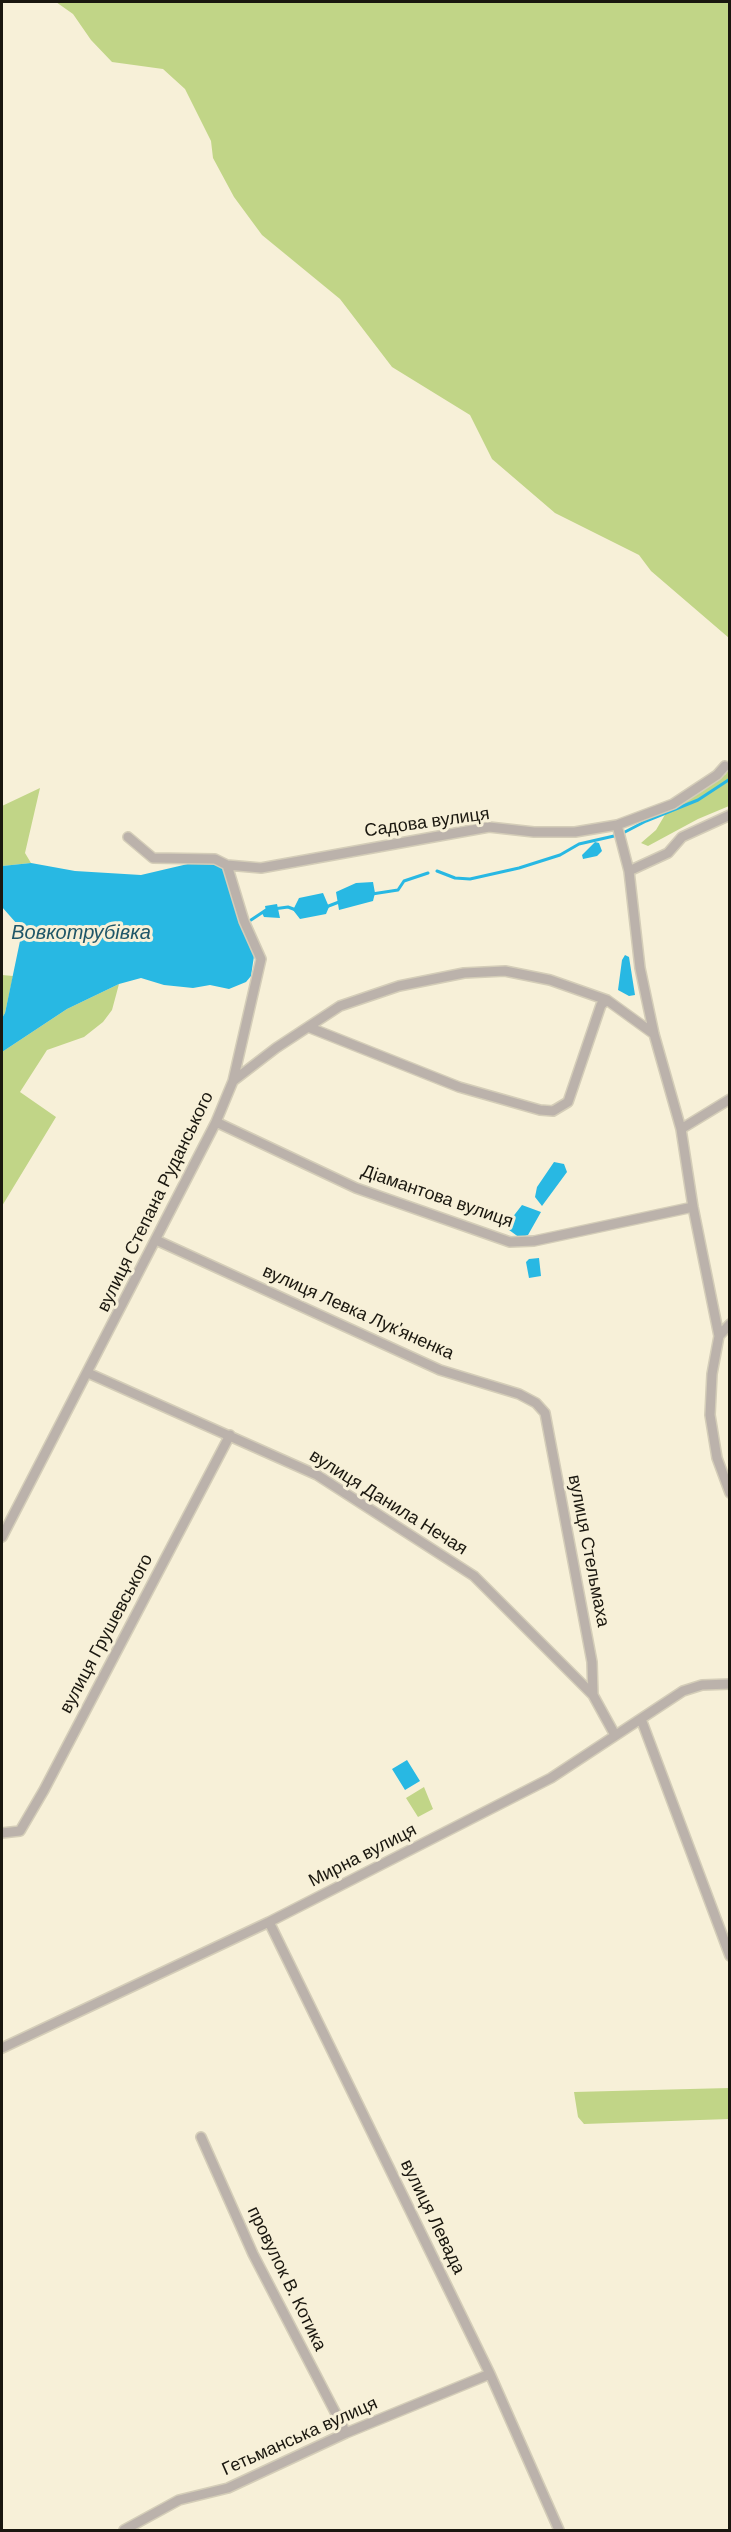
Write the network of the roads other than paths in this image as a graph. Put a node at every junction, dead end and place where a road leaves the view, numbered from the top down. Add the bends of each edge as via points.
1 (725, 766) dead end
2 (729, 815) edge
3 (617, 825) junction
4 (128, 837) dead end
5 (227, 865) junction
6 (629, 871) junction
7 (607, 1000) junction
8 (308, 1027) junction
9 (654, 1034) junction
10 (233, 1081) junction
11 (729, 1099) edge
12 (216, 1122) junction
13 (681, 1129) junction
14 (693, 1207) junction
15 (156, 1240) junction
16 (729, 1323) edge
17 (719, 1336) junction
18 (88, 1372) junction
19 (545, 1413) joint
20 (230, 1435) junction
21 (729, 1493) edge
22 (2, 1537) edge
23 (729, 1684) edge
24 (593, 1695) junction
25 (641, 1719) junction
26 (615, 1735) junction
27 (2, 1833) edge
28 (268, 1922) junction
29 (729, 1956) edge
30 (2, 2048) edge
31 (201, 2137) dead end
32 (490, 2374) junction
33 (346, 2433) junction
34 (124, 2530) edge
35 (559, 2530) edge

1 - 3 street, Садова вулиця via 673,804
2 - 6 street via 682,837 668,854
3 - 5 street, Садова вулиця via 575,832 489,827 261,868
3 - 6 street
4 - 5 street, Садова вулиця via 153,858 215,859
5 - 10 street, вулиця Степана Руданського via 244,921 261,959
6 - 9 street via 640,968
7 - 8 street via 550,980 505,971 464,973 399,986 340,1006
7 - 8 street via 568,1102 553,1111 459,1087
7 - 9 street
8 - 10 street
9 - 13 street
10 - 12 street, вулиця Степана Руданського
11 - 13 street
12 - 14 street, Діамантова вулиця via 356,1188 510,1242 534,1241
12 - 15 street, вулиця Степана Руданського
13 - 14 street
14 - 17 street
15 - 18 street, вулиця Степана Руданського
15 - 19 street, вулиця Левка Лук'яненка via 440,1370 519,1394
16 - 17 street
17 - 21 street via 710,1415 717,1458
18 - 20 street, вулиця Данила Нечая
18 - 22 street, вулиця Степана Руданського
19 - 24 street, вулиця Стельмаха via 592,1662
20 - 24 street, вулиця Данила Нечая via 317,1475 474,1576
20 - 27 street, вулиця Грушевського via 44,1790 20,1831
23 - 25 street, Мирна вулиця via 692,1687
24 - 26 street, вулиця Данила Нечая
25 - 26 street, Мирна вулиця
25 - 29 street
26 - 28 street, Мирна вулиця via 551,1778
28 - 30 street, Мирна вулиця
28 - 32 street, вулиця Левада
31 - 33 street, провулок В. Котика via 253,2254
32 - 33 street, Гетьманська вулиця
32 - 35 street, вулиця Левада
33 - 34 street, Гетьманська вулиця via 228,2488 179,2500

